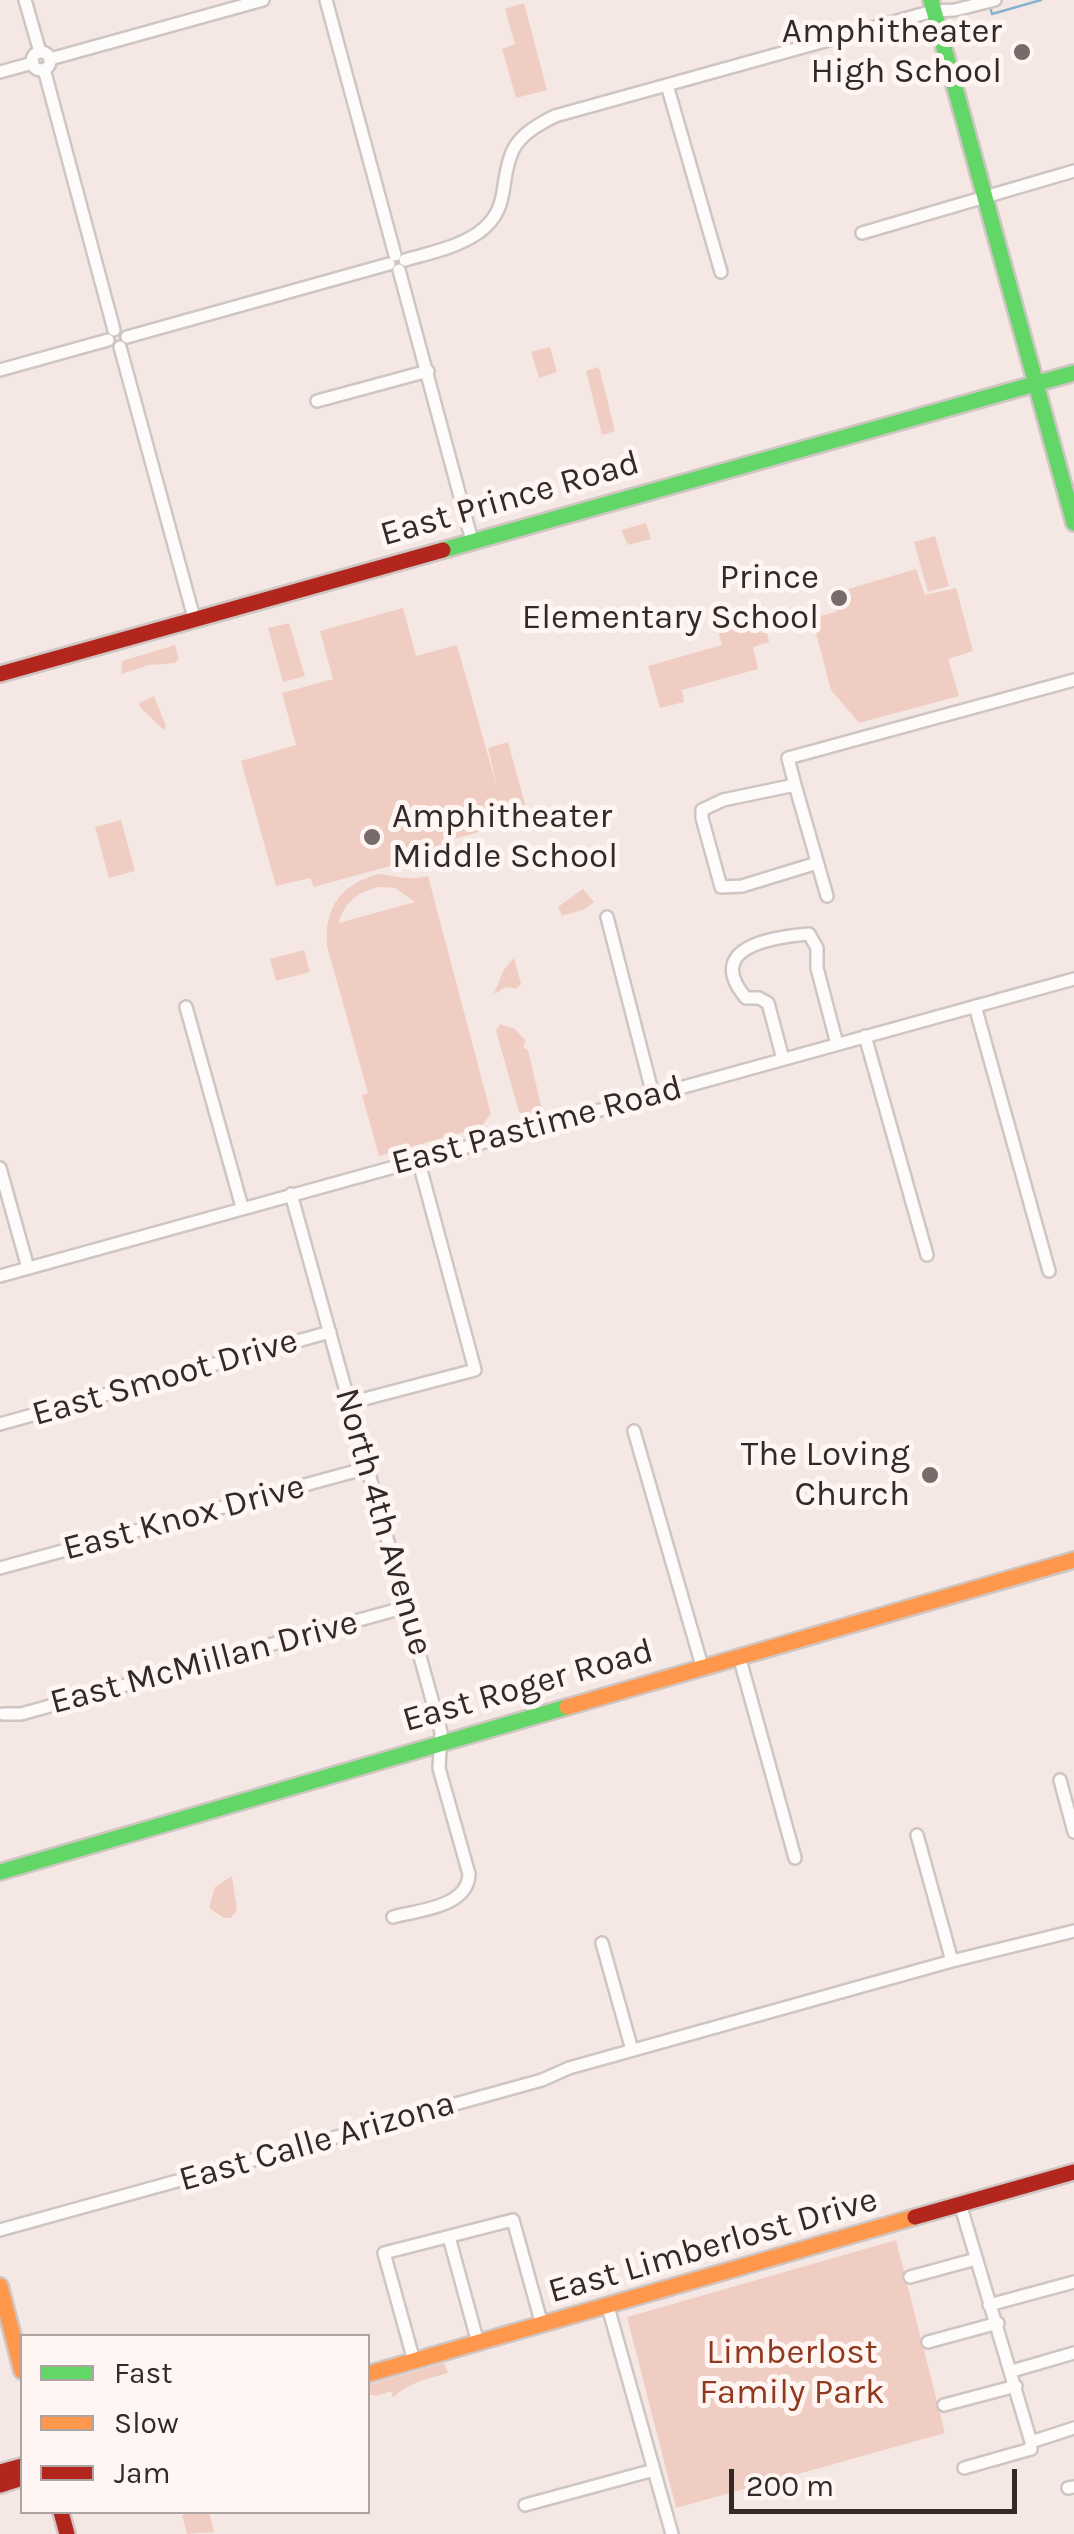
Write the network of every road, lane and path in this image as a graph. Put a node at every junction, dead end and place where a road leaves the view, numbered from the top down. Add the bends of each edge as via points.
1 (25, 0) edge
2 (263, 0) edge
3 (326, 0) edge
4 (952, 0) edge
5 (995, 0) edge
6 (932, 5) edge
7 (42, 61) junction
8 (0, 72) edge
9 (667, 85) junction
10 (1074, 171) edge
11 (985, 197) junction
12 (862, 233) dead end
13 (397, 262) junction
14 (720, 272) dead end
15 (117, 338) junction
16 (0, 370) edge
17 (428, 370) junction
18 (1074, 373) edge
19 (1036, 383) junction
20 (318, 401) dead end
21 (1074, 524) edge
22 (472, 541) junction
23 (194, 618) junction
24 (0, 674) edge
25 (1074, 680) edge
26 (795, 785) junction
27 (817, 862) junction
28 (827, 896) dead end
29 (606, 917) dead end
30 (1074, 979) edge
31 (975, 1006) junction
32 (186, 1007) dead end
33 (865, 1036) junction
34 (838, 1044) junction
35 (783, 1059) junction
36 (653, 1095) junction
37 (418, 1159) junction
38 (0, 1168) edge
39 (291, 1194) junction
40 (242, 1207) junction
41 (927, 1255) dead end
42 (28, 1268) junction
43 (1049, 1271) dead end
44 (0, 1276) edge
45 (330, 1332) junction
46 (349, 1403) junction
47 (0, 1424) edge
48 (634, 1431) dead end
49 (367, 1468) junction
50 (1074, 1560) edge
51 (0, 1568) edge
52 (406, 1607) junction
53 (739, 1656) junction
54 (702, 1666) junction
55 (1, 1715) edge
56 (439, 1744) junction
57 (1060, 1780) dead end
58 (1074, 1832) edge
59 (917, 1835) dead end
60 (795, 1858) dead end
61 (0, 1872) edge
62 (393, 1917) dead end
63 (1074, 1931) edge
64 (602, 1942) dead end
65 (952, 1961) junction
66 (632, 2050) junction
67 (1074, 2172) edge
68 (961, 2206) junction
69 (0, 2230) edge
70 (449, 2237) junction
71 (976, 2259) junction
72 (910, 2277) dead end
73 (1074, 2282) edge
74 (0, 2286) edge
75 (988, 2305) junction
76 (608, 2306) junction
77 (998, 2323) junction
78 (542, 2325) junction
79 (928, 2342) dead end
80 (478, 2343) junction
81 (1074, 2353) edge
82 (414, 2361) junction
83 (20, 2363) edge
84 (1012, 2371) junction
85 (370, 2373) edge
86 (1016, 2386) junction
87 (944, 2405) dead end
88 (1074, 2428) edge
89 (1031, 2442) junction
90 (964, 2468) dead end
91 (654, 2470) junction
92 (524, 2505) dead end
93 (672, 2534) edge

1 - 7 street
2 - 7 street
3 - 13 street
4 - 6 street
5 - 6 street via 955,10
6 - 9 street
6 - 11 street
7 - 8 street
7 - 15 street
9 - 13 street via 535,127 512,152 502,205 490,222 456,246
9 - 14 street
10 - 11 street
11 - 12 street
11 - 19 street
13 - 15 street
13 - 17 street
15 - 16 street
15 - 23 street
17 - 20 street
17 - 22 street
18 - 19 street, East Prince Road
19 - 21 street
19 - 22 street, East Prince Road
22 - 23 street, East Prince Road
23 - 24 street, East Prince Road
25 - 26 street via 788,758
26 - 27 street
26 - 27 street via 702,810 721,887
27 - 28 street
29 - 36 street
30 - 31 street, East Pastime Road
31 - 33 street, East Pastime Road
31 - 43 street
32 - 40 street
33 - 34 street, East Pastime Road
33 - 41 street
34 - 35 street, East Pastime Road
34 - 35 street via 815,940 809,934 780,937 740,951 733,973 746,998 768,1003
35 - 36 street, East Pastime Road
36 - 37 street, East Pastime Road
37 - 39 street, East Pastime Road
37 - 46 street via 475,1370
38 - 42 street
39 - 40 street, East Pastime Road
39 - 45 street, North 4th Avenue
40 - 42 street, East Pastime Road
42 - 44 street, East Pastime Road
45 - 46 street, North 4th Avenue
45 - 47 street, East Smoot Drive
46 - 49 street, North 4th Avenue
48 - 54 street
49 - 51 street, East Knox Drive
49 - 52 street, North 4th Avenue
50 - 53 street, East Roger Road
52 - 55 street, East McMillan Drive
52 - 56 street, North 4th Avenue
53 - 54 street, East Roger Road
53 - 60 street
54 - 56 street, East Roger Road
56 - 61 street, East Roger Road
56 - 62 street, North 4th Avenue via 469,1882 457,1898
57 - 58 street
59 - 65 street
63 - 65 street, East Calle Arizona
64 - 66 street
65 - 66 street, East Calle Arizona
66 - 69 street, East Calle Arizona
67 - 68 street, East Limberlost Drive
68 - 71 street
68 - 76 street, East Limberlost Drive
70 - 78 street via 513,2220
70 - 80 street
70 - 82 street via 384,2254
71 - 72 street
71 - 75 street
73 - 75 street
74 - 83 street
75 - 77 street
76 - 78 street, East Limberlost Drive
76 - 91 street
77 - 79 street
77 - 84 street
78 - 80 street, East Limberlost Drive
80 - 82 street, East Limberlost Drive
81 - 84 street
82 - 85 street, East Limberlost Drive
84 - 86 street
86 - 87 street
86 - 89 street
88 - 89 street
89 - 90 street via 1030,2449
91 - 92 street
91 - 93 street

